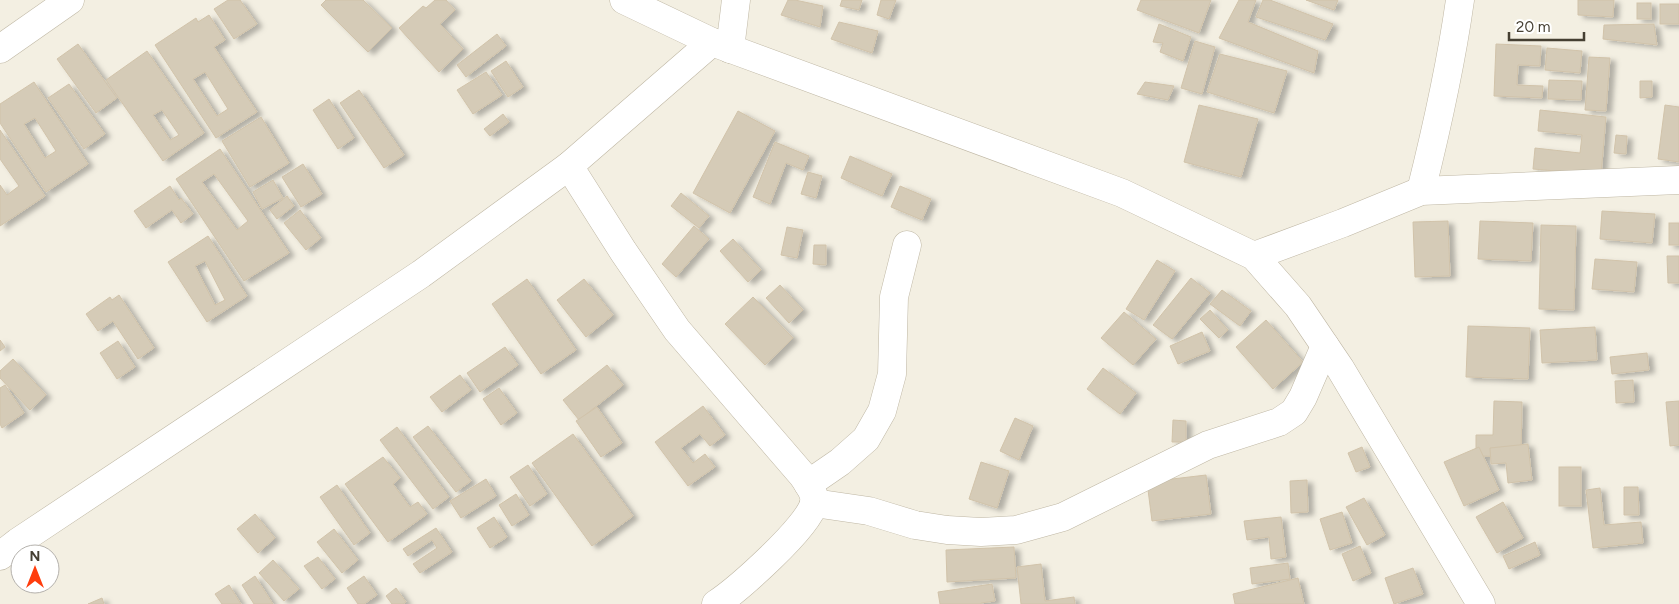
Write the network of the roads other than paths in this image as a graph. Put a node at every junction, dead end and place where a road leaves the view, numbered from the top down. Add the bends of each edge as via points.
1 (70, 0) edge
2 (624, 0) edge
3 (736, 0) edge
4 (1460, 0) edge
5 (721, 46) junction
6 (0, 48) edge
7 (569, 166) junction
8 (1679, 180) edge
9 (1421, 190) junction
10 (907, 245) dead end
11 (1254, 256) junction
12 (1325, 346) junction
13 (811, 493) junction
14 (0, 556) edge
15 (716, 604) edge
16 (1481, 604) edge

1 - 6 street
2 - 5 street
3 - 5 street
4 - 9 street via 1438,122
5 - 7 street
5 - 11 street via 1122,193
7 - 13 street via 677,330 803,476
7 - 14 street via 420,274
8 - 9 street
9 - 11 street via 1343,224
10 - 13 street via 894,297 892,374 882,411 866,439
11 - 12 street via 1298,306
12 - 13 street via 1304,398 1294,412 1280,422 1208,445 1063,517 1016,530 947,530 915,525
12 - 16 street
13 - 15 street via 810,513 782,546

